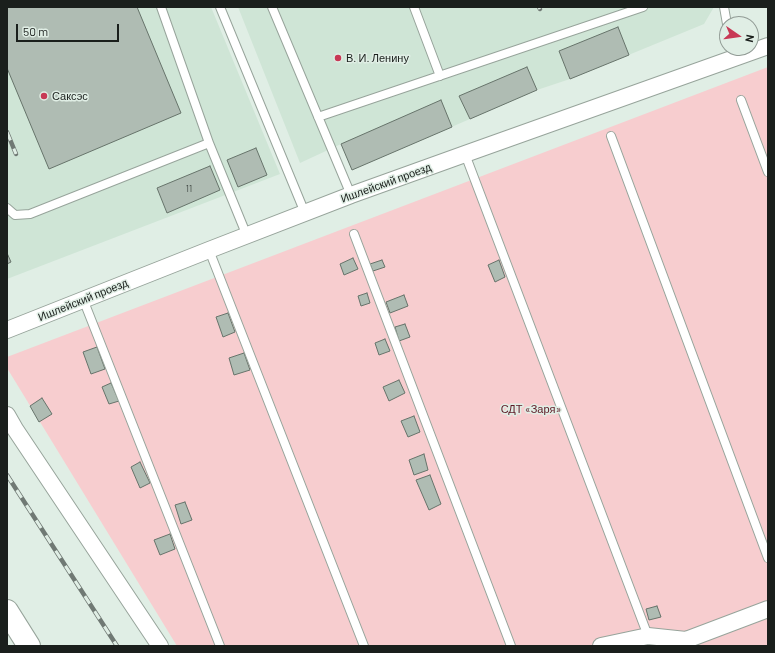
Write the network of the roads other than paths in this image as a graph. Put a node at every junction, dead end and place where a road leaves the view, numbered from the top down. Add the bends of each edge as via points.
1 (161, 7) edge
2 (220, 7) edge
3 (272, 7) edge
4 (414, 7) edge
5 (643, 7) edge
6 (726, 56) edge
7 (440, 76) junction
8 (741, 100) dead end
9 (318, 117) junction
10 (611, 136) dead end
11 (209, 143) junction
12 (466, 154) junction
13 (768, 172) edge
14 (351, 195) junction
15 (7, 208) edge
16 (305, 213) junction
17 (354, 234) dead end
18 (247, 236) junction
19 (209, 250) junction
20 (84, 299) junction
21 (7, 330) edge
22 (7, 414) edge
23 (768, 558) edge
24 (768, 609) edge
25 (7, 611) edge
26 (648, 636) junction
27 (29, 646) edge
28 (160, 646) edge
29 (220, 646) edge
30 (364, 646) edge
31 (511, 646) edge
32 (601, 646) edge

1 - 11 lane
2 - 16 lane
3 - 9 lane
4 - 7 lane
5 - 7 lane
6 - 12 street, Ишлейский проезд
7 - 9 lane
8 - 13 lane
9 - 14 lane
10 - 23 lane
11 - 15 lane via 30,214 14,215
11 - 18 lane
12 - 14 street, Ишлейский проезд
12 - 26 lane
14 - 16 street, Ишлейский проезд
16 - 18 street, Ишлейский проезд
17 - 31 lane
18 - 19 street, Ишлейский проезд
19 - 20 street, Ишлейский проезд
19 - 30 lane
20 - 21 street, Ишлейский проезд
20 - 29 lane
22 - 28 street
24 - 26 street via 686,640
25 - 27 main road
26 - 32 street

